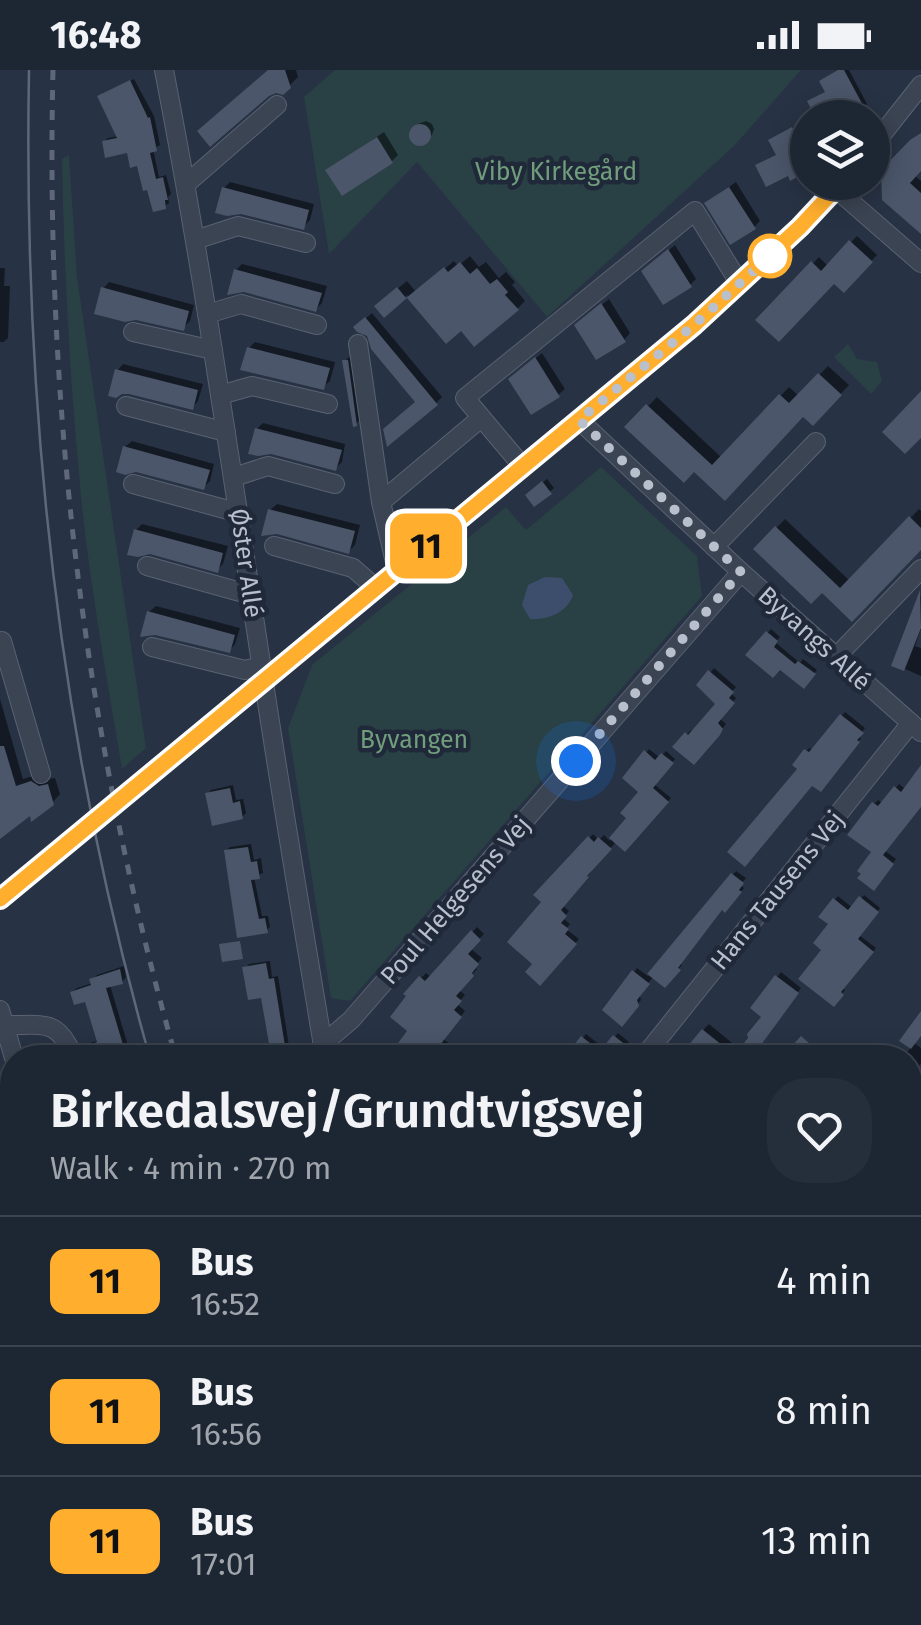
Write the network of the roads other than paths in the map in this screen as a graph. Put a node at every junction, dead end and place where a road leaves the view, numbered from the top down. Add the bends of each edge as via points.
1 (164, 70) edge
2 (921, 85) edge
3 (278, 105) dead end
4 (890, 124) edge
5 (186, 184) junction
6 (825, 200) edge
7 (854, 200) edge
8 (195, 240) junction
9 (306, 244) dead end
10 (921, 263) edge
11 (740, 284) junction
12 (207, 314) junction
13 (317, 325) dead end
14 (133, 332) dead end
15 (358, 344) dead end
16 (213, 350) junction
17 (220, 395) junction
18 (328, 404) dead end
19 (126, 406) dead end
20 (482, 418) junction
21 (579, 420) junction
22 (226, 432) junction
23 (816, 442) dead end
24 (522, 467) junction
25 (234, 477) junction
26 (133, 484) dead end
27 (336, 484) dead end
28 (381, 502) junction
29 (239, 513) junction
30 (274, 546) dead end
31 (714, 546) junction
32 (147, 566) dead end
33 (921, 569) edge
34 (397, 570) junction
35 (741, 572) junction
36 (376, 588) junction
37 (251, 595) junction
38 (0, 642) edge
39 (152, 647) dead end
40 (836, 657) junction
41 (263, 674) junction
42 (916, 727) edge
43 (41, 774) dead end
44 (0, 899) edge
45 (2, 1018) edge
46 (10, 1045) edge
47 (69, 1045) edge
48 (322, 1045) edge
49 (327, 1045) edge
50 (654, 1045) edge

1 - 5 street, Øster Allé
2 - 4 street
3 - 5 street
5 - 8 street, Øster Allé
6 - 11 street
7 - 10 street
8 - 9 street via 238,226
8 - 12 street, Øster Allé
11 - 20 street via 695,211 464,398
11 - 21 street
12 - 13 street via 240,304
12 - 16 street, Øster Allé
14 - 16 street
15 - 28 street
16 - 17 street, Øster Allé
17 - 18 street via 252,386
17 - 22 street, Øster Allé
19 - 22 street
20 - 24 street
20 - 28 street
21 - 24 street
21 - 31 street, Byvangs Allé
22 - 25 street, Øster Allé
23 - 31 street
24 - 34 street
25 - 27 street via 268,466
25 - 29 street, Øster Allé
26 - 29 street
28 - 34 street
29 - 37 street, Øster Allé
30 - 36 street via 354,568
31 - 35 street, Byvangs Allé
32 - 37 street
33 - 40 street
34 - 36 street
35 - 40 street, Byvangs Allé
35 - 49 street, Poul Helgesens Vej
36 - 41 street
37 - 41 street, Øster Allé
38 - 43 street
39 - 41 street
40 - 42 street, Byvangs Allé
41 - 44 street
41 - 48 street, Øster Allé
42 - 50 street, Hans Tausens Vej
45 - 46 street
45 - 47 street via 49,1026

